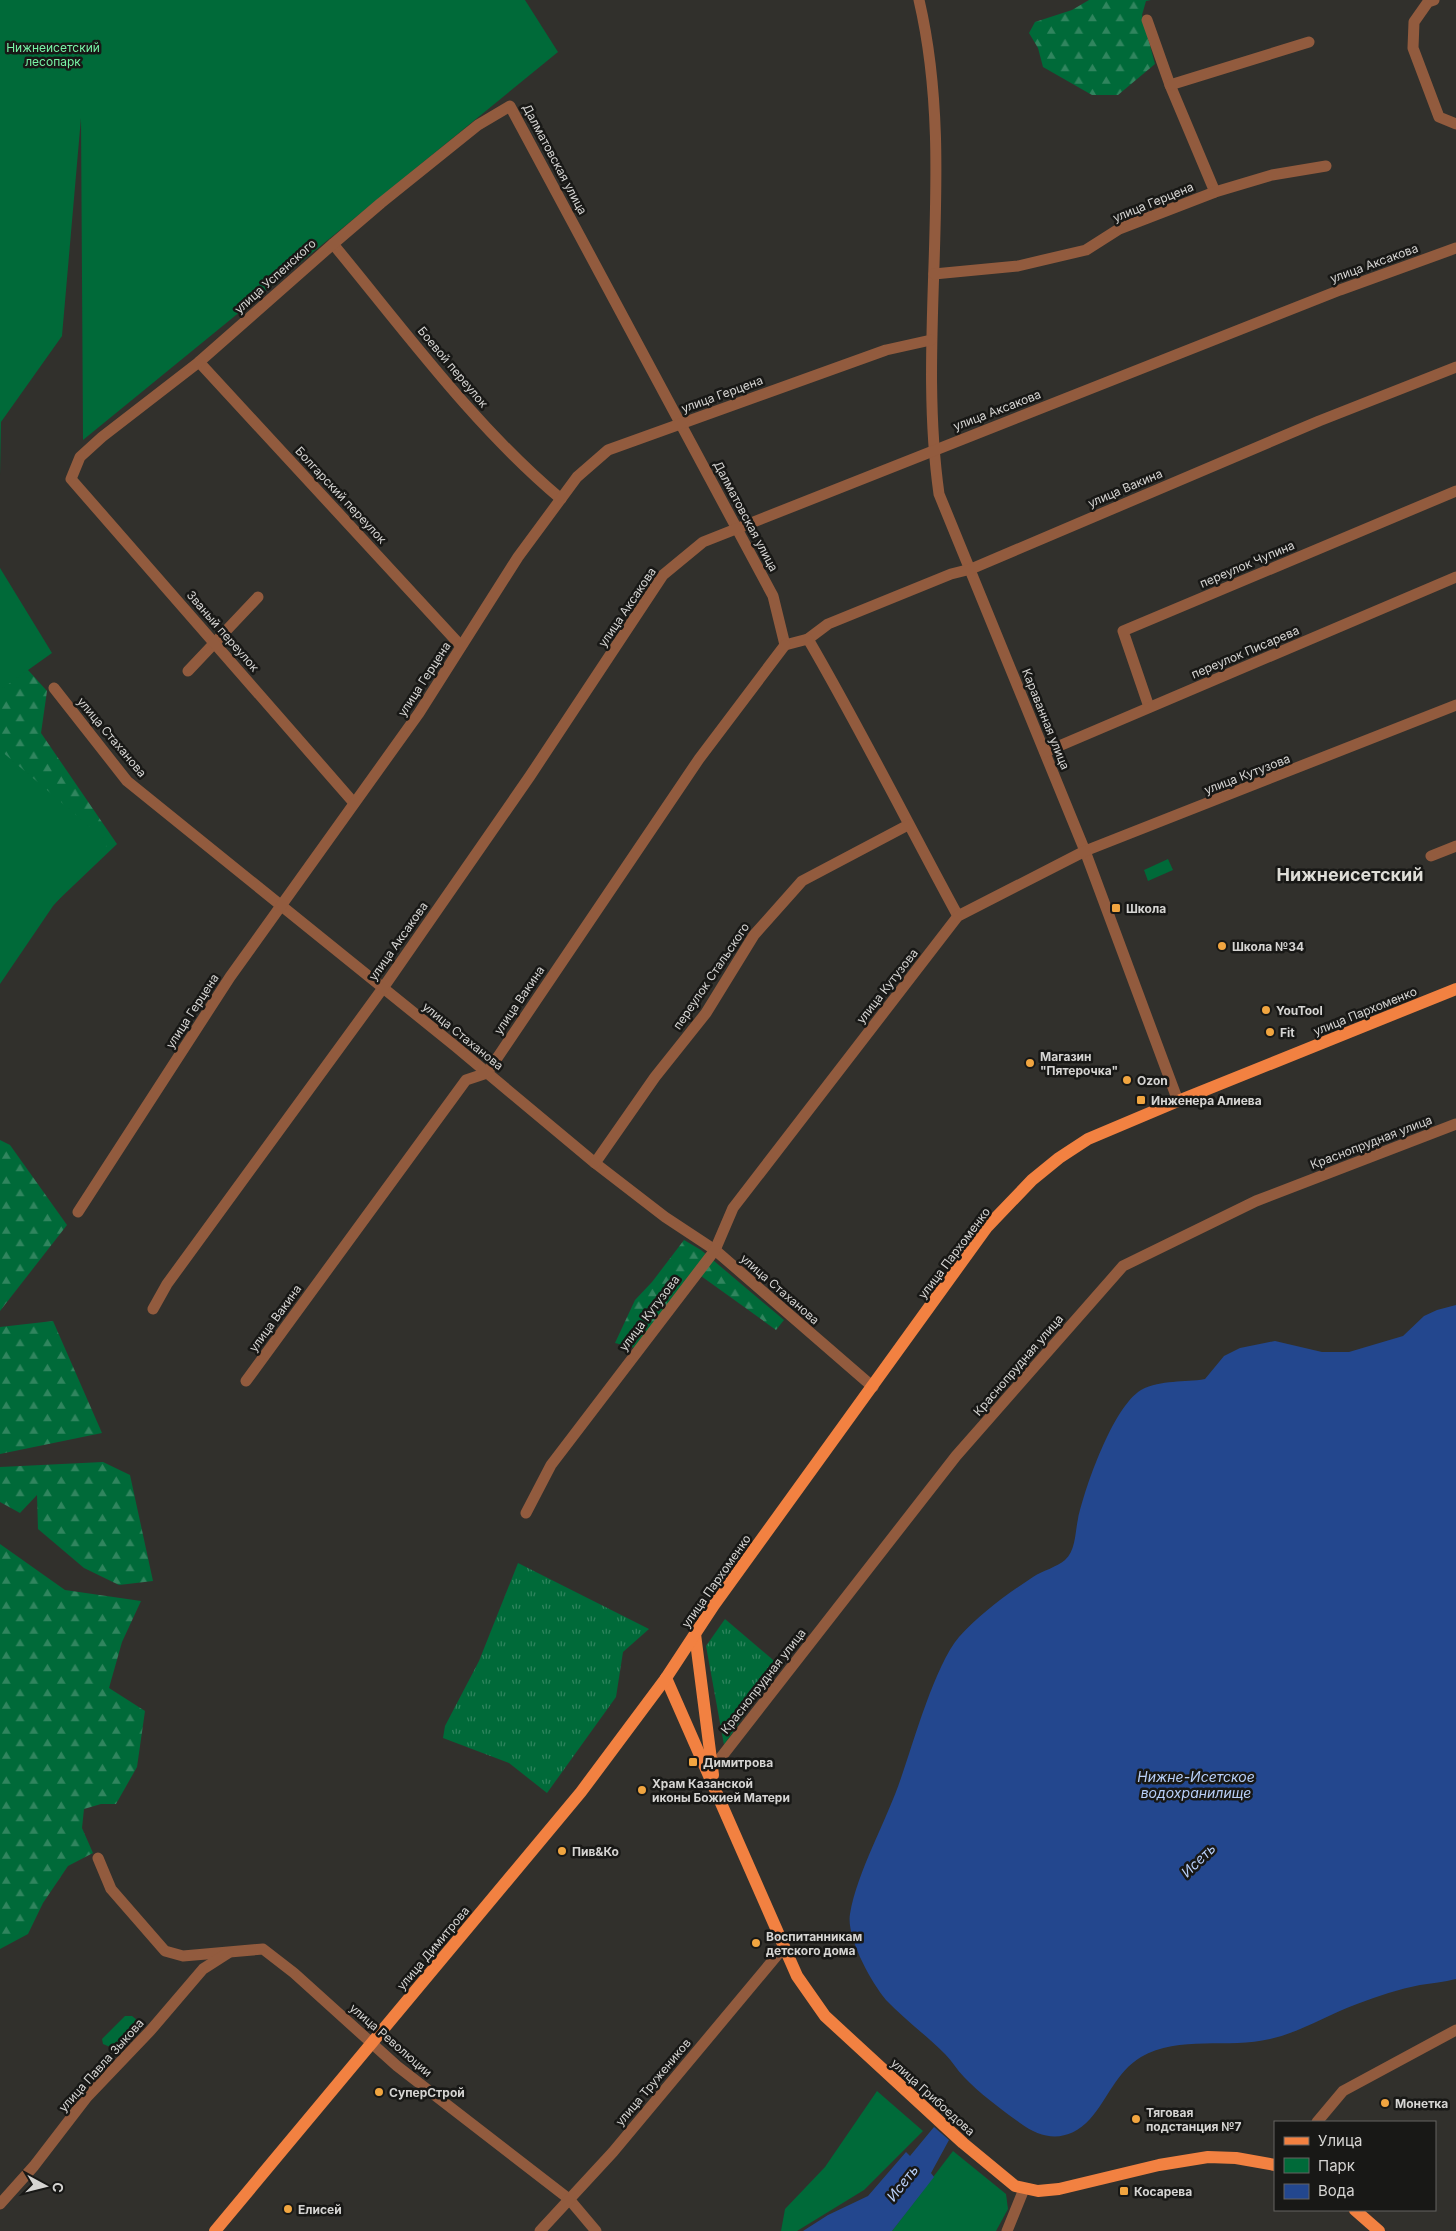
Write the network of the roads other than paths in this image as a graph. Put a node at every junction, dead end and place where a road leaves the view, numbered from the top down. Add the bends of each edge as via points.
1 (919, 0) edge
2 (1434, 0) edge
3 (1147, 20) dead end
4 (1308, 42) dead end
5 (1170, 85) junction
6 (510, 106) joint
7 (1456, 124) edge
8 (1326, 166) dead end
9 (1214, 192) junction
10 (333, 244) junction
11 (1456, 248) edge
12 (934, 274) junction
13 (931, 340) junction
14 (200, 362) junction
15 (1456, 367) edge
16 (681, 424) junction
17 (933, 450) junction
18 (71, 479) joint
19 (1456, 491) edge
20 (561, 499) junction
21 (737, 530) junction
22 (971, 569) junction
23 (1456, 577) edge
24 (258, 597) dead end
25 (808, 639) junction
26 (214, 641) junction
27 (785, 645) junction
28 (462, 646) junction
29 (188, 671) dead end
30 (54, 688) dead end
31 (1456, 705) edge
32 (1149, 707) junction
33 (1045, 752) junction
34 (354, 803) junction
35 (908, 824) junction
36 (1456, 846) edge
37 (1085, 852) junction
38 (1431, 856) dead end
39 (280, 905) junction
40 (958, 916) junction
41 (383, 988) junction
42 (1456, 989) edge
43 (487, 1073) junction
44 (1178, 1100) junction
45 (1456, 1124) edge
46 (595, 1163) junction
47 (78, 1212) dead end
48 (715, 1250) junction
49 (152, 1308) dead end
50 (246, 1381) dead end
51 (873, 1387) junction
52 (526, 1513) dead end
53 (695, 1634) junction
54 (666, 1678) junction
55 (712, 1769) junction
56 (715, 1790) junction
57 (98, 1858) dead end
58 (784, 1947) junction
59 (230, 1952) junction
60 (1456, 2030) edge
61 (371, 2043) junction
62 (1318, 2121) edge
63 (1274, 2166) edge
64 (1024, 2190) junction
65 (569, 2200) junction
66 (0, 2204) edge
67 (1357, 2211) edge
68 (215, 2231) edge
69 (540, 2231) edge
70 (596, 2231) edge
71 (1007, 2231) edge
72 (1380, 2231) edge

1 - 12 street, Караванная улица via 926,28 933,93
2 - 7 street via 1428,2 1414,22 1413,48 1439,117
3 - 5 street
4 - 5 street
5 - 9 street
6 - 10 street, улица Успенского via 478,125
6 - 16 street, Далматовская улица
8 - 9 street, улица Герцена via 1272,175
9 - 12 street, улица Герцена via 1118,230 1086,250 1018,266
10 - 14 street, улица Успенского
10 - 20 street, Боевой переулок via 456,393 527,471
11 - 17 street, улица Аксакова via 1340,290
12 - 13 street, Караванная улица
13 - 16 street, улица Герцена via 886,350
13 - 17 street, Караванная улица
14 - 18 street, улица Успенского via 80,457
14 - 28 street, Болгарский переулок
15 - 22 street, улица Вакина via 1319,421
16 - 20 street, улица Герцена via 608,450 577,477
16 - 21 street, Далматовская улица
17 - 21 street, улица Аксакова
17 - 22 street, Караванная улица via 940,494
18 - 26 street, Званый переулок
19 - 32 street, переулок Чупина via 1123,631
20 - 28 street, улица Герцена via 518,558
21 - 27 street, Далматовская улица via 773,596
21 - 41 street, улица Аксакова via 703,542 664,575
22 - 25 street, улица Вакина via 951,574 828,624
22 - 33 street, Караванная улица
23 - 32 street, переулок Писарева
24 - 26 street
25 - 27 street
25 - 35 street via 846,704
26 - 29 street
26 - 34 street, Званый переулок
27 - 43 street, улица Вакина via 700,759
28 - 34 street, улица Герцена via 419,713
30 - 39 street, улица Стаханова via 127,781
31 - 37 street, улица Кутузова
32 - 33 street, переулок Писарева
33 - 37 street, Караванная улица
34 - 39 street, улица Герцена
35 - 40 street
35 - 46 street, переулок Стальского via 802,881 754,935 706,1013
36 - 38 street
37 - 40 street, улица Кутузова
37 - 44 street, Караванная улица
39 - 41 street, улица Стаханова
39 - 47 street, улица Герцена
40 - 48 street, улица Кутузова via 732,1208
41 - 43 street, улица Стаханова
41 - 49 street, улица Аксакова
42 - 44 main road, улица Пархоменко
43 - 46 street, улица Стаханова
43 - 50 street, улица Вакина via 466,1080
44 - 51 main road, улица Пархоменко via 1088,1140 1032,1180 987,1227
45 - 55 street, Краснопрудная улица via 1256,1201 1123,1266 956,1456
46 - 48 street, улица Стаханова via 665,1217
48 - 51 street, улица Стаханова
48 - 52 street, улица Кутузова via 551,1465
51 - 53 main road, улица Пархоменко
53 - 54 main road, улица Пархоменко
53 - 55 main road, улица Грибоедова
54 - 56 main road, улица Грибоедова
54 - 61 main road, улица Димитрова via 581,1792
55 - 56 main road, улица Грибоедова
56 - 58 main road, улица Грибоедова
57 - 59 street, улица Революции via 111,1889 165,1951 183,1956
58 - 64 main road, улица Грибоедова via 797,1976 825,2016 963,2143
58 - 65 street, улица Тружеников
59 - 61 street, улица Революции via 263,1949
59 - 66 street, улица Павла Зыкова via 203,1969 87,2097
60 - 62 street via 1343,2090
61 - 65 street, улица Революции
61 - 68 main road, улица Димитрова
63 - 64 main road via 1236,2158 1208,2157 1059,2189
64 - 71 street
65 - 69 street, улица Тружеников
65 - 70 street, улица Революции
67 - 72 main road

